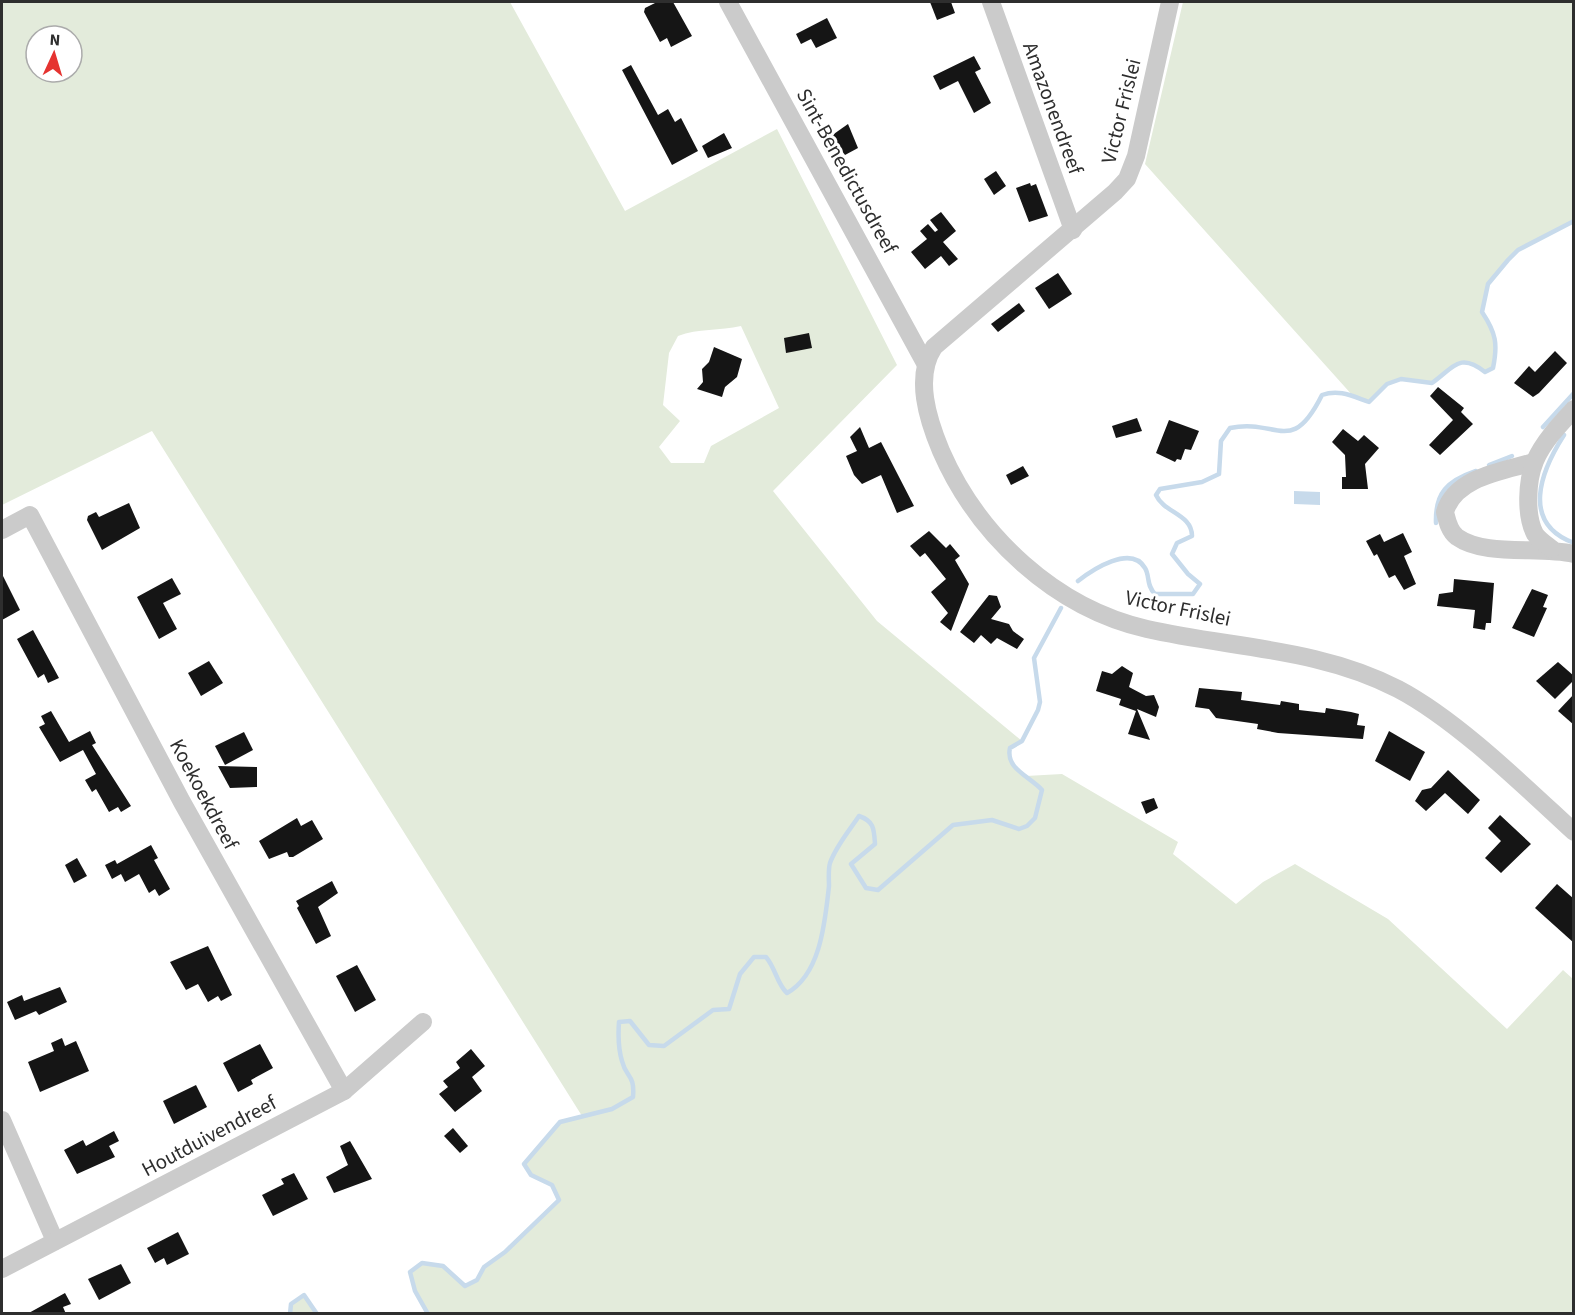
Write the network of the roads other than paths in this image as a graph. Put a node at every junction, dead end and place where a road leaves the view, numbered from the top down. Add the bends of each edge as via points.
1 (728, 2) edge
2 (991, 2) edge
3 (1170, 2) edge
4 (1073, 230) junction
5 (925, 363) junction
6 (1574, 409) edge
7 (1534, 462) junction
8 (2, 530) edge
9 (1552, 549) junction
10 (1574, 554) edge
11 (1574, 832) edge
12 (423, 1022) dead end
13 (344, 1091) junction
14 (2, 1120) edge
15 (55, 1242) junction
16 (2, 1269) edge

1 - 5 street, Sint-Benedictusdreef
2 - 4 street, Amazonendreef
3 - 4 street, Victor Frislei via 1133,167 1115,192
4 - 5 street, Victor Frislei via 934,347
5 - 11 street, Victor Frislei via 928,412 955,483 991,533 1033,572 1097,610 1128,623 1299,655 1398,689 1441,717
6 - 7 street
7 - 9 street via 1529,501 1532,525 1536,536
7 - 9 street via 1466,484 1447,502 1445,512 1456,536 1472,544 1487,548
8 - 13 street, Koekoekdreef via 30,515 182,802
9 - 10 street
12 - 13 street, Houtduivendreef
13 - 15 street, Houtduivendreef
14 - 15 street
15 - 16 street, Houtduivendreef

